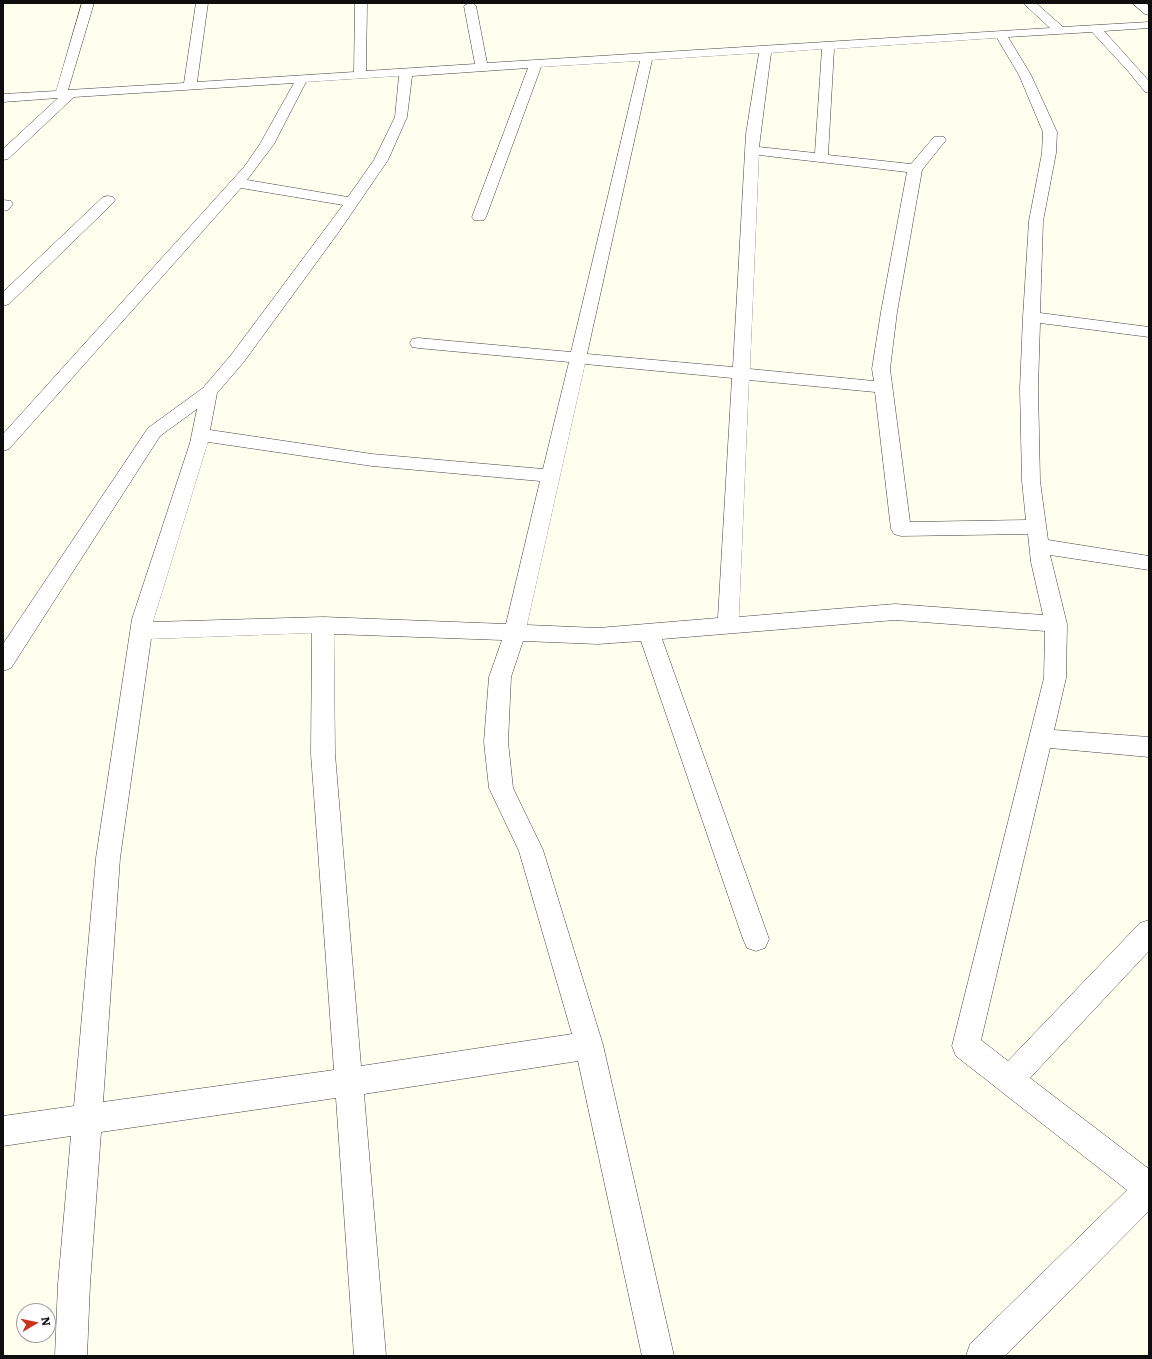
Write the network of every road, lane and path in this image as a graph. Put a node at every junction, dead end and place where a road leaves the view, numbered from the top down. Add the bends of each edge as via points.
1 (88, 3) edge
2 (202, 3) edge
3 (361, 3) edge
4 (1030, 3) edge
5 (1138, 3) edge
6 (470, 6) dead end
7 (1149, 12) edge
8 (1149, 24) edge
9 (1094, 28) junction
10 (1059, 30) junction
11 (1000, 34) junction
12 (828, 45) junction
13 (766, 49) junction
14 (647, 57) junction
15 (536, 64) junction
16 (482, 67) junction
17 (406, 72) junction
18 (360, 75) junction
19 (302, 79) junction
20 (190, 86) junction
21 (1149, 89) edge
22 (66, 94) junction
23 (3, 98) edge
24 (939, 140) dead end
25 (752, 150) junction
26 (3, 156) edge
27 (821, 158) junction
28 (915, 169) junction
29 (238, 182) junction
30 (108, 200) dead end
31 (352, 202) junction
32 (479, 217) dead end
33 (3, 302) edge
34 (1031, 317) junction
35 (1149, 332) edge
36 (418, 343) dead end
37 (578, 359) junction
38 (742, 374) junction
39 (884, 387) junction
40 (209, 392) junction
41 (201, 435) junction
42 (3, 445) edge
43 (551, 476) junction
44 (1038, 537) junction
45 (1149, 563) edge
46 (1056, 624) junction
47 (323, 625) junction
48 (728, 626) junction
49 (141, 631) junction
50 (649, 632) junction
51 (514, 633) junction
52 (3, 662) edge
53 (1040, 738) junction
54 (1149, 747) edge
55 (1149, 932) edge
56 (756, 939) dead end
57 (589, 1045) junction
58 (1009, 1080) junction
59 (348, 1082) junction
60 (87, 1121) junction
61 (3, 1132) edge
62 (1149, 1189) edge
63 (71, 1356) edge
64 (370, 1356) edge
65 (658, 1356) edge
66 (982, 1356) edge

1 - 22 street
2 - 20 street
3 - 18 street
4 - 10 street
5 - 7 street
6 - 16 street
8 - 9 street
9 - 10 street
9 - 21 street
10 - 11 street
11 - 12 street
11 - 34 street via 1025,75 1050,132 1049,153 1036,221
12 - 13 street
12 - 27 street
13 - 14 street
13 - 25 street
14 - 15 street
14 - 37 street
15 - 16 street
15 - 32 street
16 - 17 street
17 - 18 street
17 - 31 street via 401,117 381,160
18 - 19 street
19 - 20 street
19 - 29 street via 267,144
20 - 22 street
22 - 23 street
22 - 26 street
24 - 28 street
25 - 27 street
25 - 38 street
27 - 28 street
28 - 39 street via 889,312 881,369
29 - 31 street
29 - 42 street
30 - 33 street
31 - 40 street via 237,359
34 - 35 street
34 - 44 street via 1031,481
36 - 37 street
37 - 38 street
37 - 43 street
38 - 39 street
38 - 48 street
39 - 44 street via 901,529
40 - 41 street
40 - 52 street via 154,432
41 - 43 street via 372,460
41 - 49 street
43 - 51 street
44 - 45 street
44 - 46 street
46 - 48 street via 895,612
46 - 53 street via 1055,678
47 - 49 street
47 - 51 street
47 - 59 street via 323,754
48 - 50 street
49 - 60 street via 108,858
50 - 51 street via 598,636
50 - 56 street
51 - 57 street via 500,677 496,742 501,788 531,850
53 - 54 street
53 - 58 street via 966,1046
55 - 58 street
57 - 59 street
57 - 65 street
58 - 62 street
59 - 60 street
59 - 64 street
60 - 61 street
60 - 63 street
62 - 66 street

